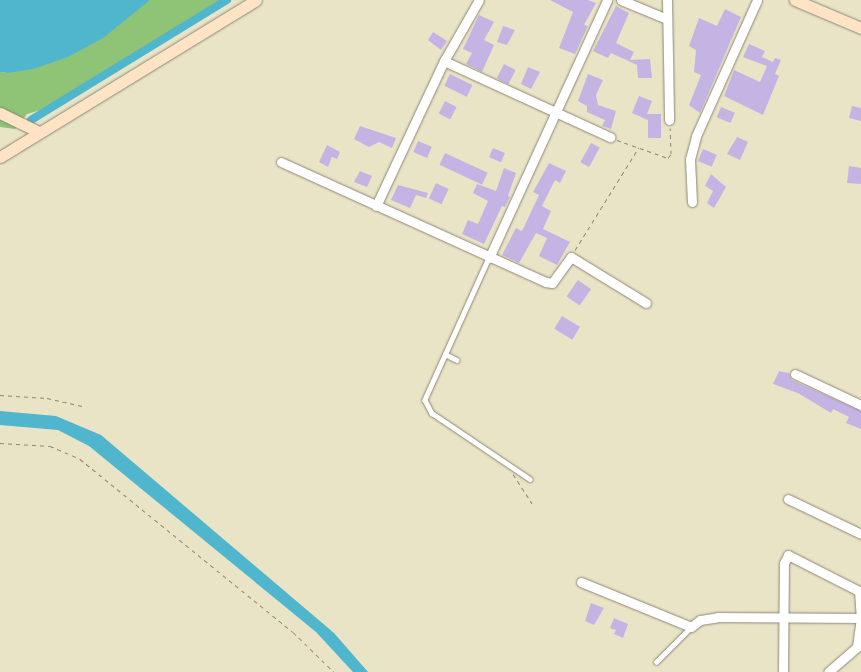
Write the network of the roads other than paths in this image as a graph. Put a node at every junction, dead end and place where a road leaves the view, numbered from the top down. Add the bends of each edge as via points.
1 (256, 0) edge
2 (479, 0) edge
3 (607, 0) edge
4 (621, 0) edge
5 (667, 0) edge
6 (757, 0) edge
7 (795, 0) edge
8 (667, 19) junction
9 (861, 28) edge
10 (444, 61) junction
11 (555, 112) junction
12 (0, 113) edge
13 (669, 120) road end
14 (39, 132) junction
15 (610, 138) road end
16 (0, 157) edge
17 (281, 162) dead end
18 (692, 202) dead end
19 (376, 206) junction
20 (489, 258) junction
21 (646, 303) dead end
22 (445, 354) junction
23 (457, 360) dead end
24 (795, 374) dead end
25 (861, 405) edge
26 (530, 479) dead end
27 (788, 498) dead end
28 (861, 534) edge
29 (581, 582) dead end
30 (783, 618) junction
31 (861, 618) edge
32 (691, 627) junction
33 (656, 662) dead end
34 (783, 672) edge
35 (828, 672) edge

1 - 14 street
2 - 10 street
3 - 11 street
4 - 8 street
5 - 8 street
6 - 18 street via 696,136 690,158
7 - 9 street
8 - 13 street
10 - 11 street
10 - 19 street
11 - 15 street
11 - 20 street
12 - 14 street
14 - 16 street
17 - 19 street
19 - 20 street
20 - 21 street via 550,284 571,256
20 - 22 lane
22 - 23 lane
22 - 26 lane via 427,391 427,406 445,423
24 - 25 street
27 - 28 street
29 - 32 street
30 - 31 street
30 - 31 street via 784,563 788,555 856,587
30 - 32 street via 714,618 700,620
30 - 34 street
31 - 35 street via 857,648
32 - 33 lane

